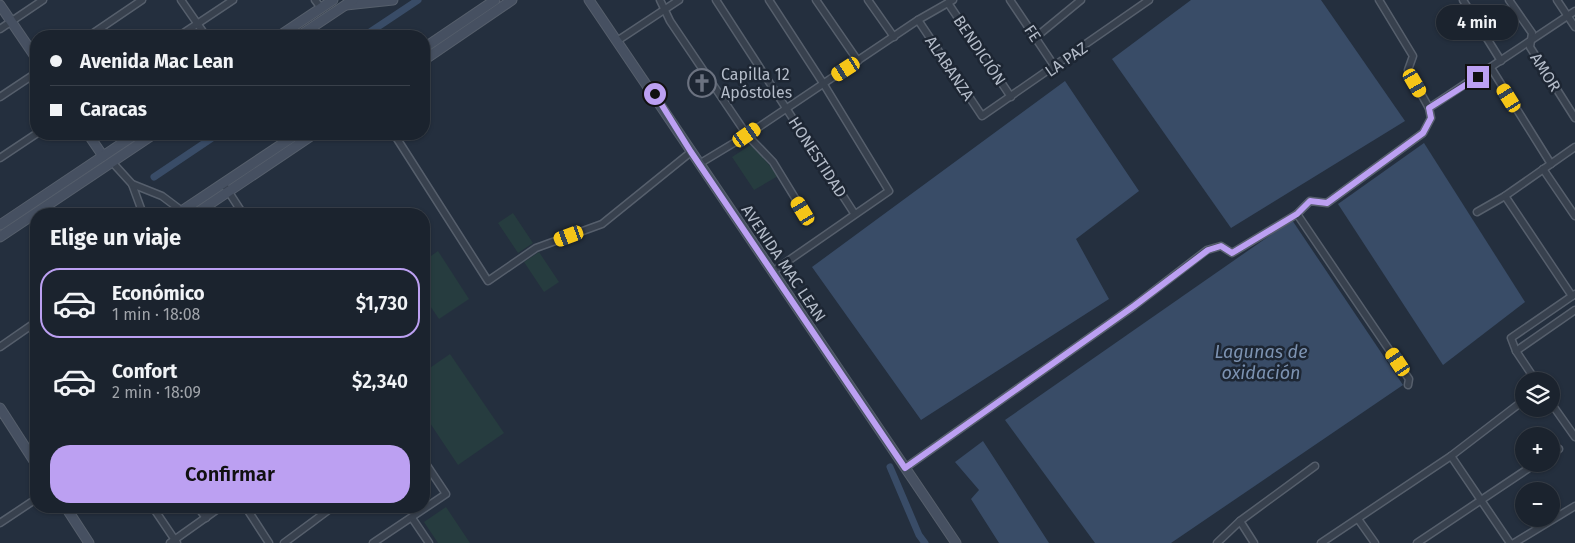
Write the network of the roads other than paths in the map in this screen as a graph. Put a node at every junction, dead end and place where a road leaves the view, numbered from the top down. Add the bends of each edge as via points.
1 (43, 0) edge
2 (142, 0) edge
3 (181, 0) edge
4 (233, 0) edge
5 (315, 0) edge
6 (333, 0) edge
7 (393, 0) edge
8 (495, 0) edge
9 (512, 0) edge
10 (589, 0) edge
11 (660, 0) edge
12 (679, 0) edge
13 (716, 0) edge
14 (768, 0) edge
15 (816, 0) edge
16 (868, 0) edge
17 (1010, 0) edge
18 (1081, 0) edge
19 (1149, 0) edge
20 (1379, 0) edge
21 (1463, 0) edge
22 (1509, 0) edge
23 (1557, 0) edge
24 (951, 1) edge
25 (350, 2) edge
26 (0, 5) edge
27 (321, 8) junction
28 (664, 11) junction
29 (1575, 11) edge
30 (1568, 15) junction
31 (918, 20) junction
32 (11, 22) junction
33 (197, 24) junction
34 (1575, 27) edge
35 (0, 29) edge
36 (98, 30) edge
37 (188, 30) edge
38 (202, 30) edge
39 (288, 30) edge
40 (308, 30) edge
41 (894, 37) junction
42 (1036, 38) junction
43 (617, 41) junction
44 (1531, 41) junction
45 (433, 42) junction
46 (430, 44) edge
47 (30, 49) edge
48 (440, 50) junction
49 (430, 56) edge
50 (858, 61) junction
51 (1501, 61) junction
52 (1055, 67) junction
53 (1491, 68) junction
54 (30, 76) edge
55 (823, 83) junction
56 (0, 97) edge
57 (1011, 97) junction
58 (786, 108) junction
59 (1429, 108) junction
60 (982, 116) joint
61 (1575, 118) edge
62 (747, 135) junction
63 (30, 138) edge
64 (92, 140) edge
65 (127, 140) edge
66 (145, 140) edge
67 (288, 140) edge
68 (302, 140) edge
69 (398, 140) edge
70 (1575, 147) edge
71 (691, 152) junction
72 (103, 156) junction
73 (0, 158) edge
74 (112, 162) junction
75 (699, 164) junction
76 (1551, 164) junction
77 (1543, 169) junction
78 (223, 183) junction
79 (132, 184) junction
80 (228, 192) junction
81 (1505, 196) junction
82 (37, 208) edge
83 (43, 208) edge
84 (141, 208) edge
85 (177, 208) edge
86 (188, 208) edge
87 (204, 208) edge
88 (239, 208) edge
89 (803, 211) dead end
90 (1476, 212) dead end
91 (30, 213) edge
92 (854, 214) junction
93 (1297, 214) junction
94 (30, 216) edge
95 (1575, 216) edge
96 (0, 225) edge
97 (2, 235) edge
98 (772, 272) junction
99 (1574, 295) edge
100 (1575, 310) edge
101 (30, 326) edge
102 (0, 347) edge
103 (1516, 351) junction
104 (1530, 372) edge
105 (1408, 385) dead end
106 (1515, 407) edge
107 (0, 408) edge
108 (1560, 415) edge
109 (1574, 433) edge
110 (30, 455) edge
111 (1451, 456) junction
112 (1315, 466) dead end
113 (905, 468) junction
114 (430, 470) edge
115 (1523, 472) edge
116 (1481, 498) junction
117 (30, 503) edge
118 (430, 505) edge
119 (1575, 506) edge
120 (70, 513) edge
121 (156, 513) edge
122 (202, 513) edge
123 (213, 513) edge
124 (250, 513) edge
125 (325, 513) edge
126 (419, 513) edge
127 (206, 518) junction
128 (412, 518) junction
129 (1358, 519) junction
130 (1240, 521) junction
131 (0, 523) edge
132 (174, 542) edge
133 (89, 543) edge
134 (269, 543) edge
135 (284, 543) edge
136 (373, 543) edge
137 (429, 543) edge
138 (956, 543) edge
139 (1217, 543) edge
140 (1254, 543) edge
141 (1321, 543) edge
142 (1375, 543) edge
143 (1417, 543) edge
144 (1512, 543) edge

1 - 32 street
2 - 36 street
3 - 33 street
4 - 33 street
5 - 27 street
6 - 27 main road
7 - 25 main road
8 - 45 main road
9 - 48 main road
10 - 43 main road, AVENIDA MAC LEAN
11 - 28 street
12 - 28 street
13 - 58 street, HONESTIDAD
14 - 55 street
15 - 50 street
16 - 41 street
17 - 42 street, FE
18 - 42 street
19 - 52 street, LA PAZ
20 - 59 street via 1413,56 1408,70
21 - 51 street
22 - 44 street, AMOR via 1532,33
23 - 30 street
24 - 31 street
24 - 57 street, BENDICIÓN
25 - 40 main road
26 - 32 main road
27 - 39 main road
28 - 43 street
28 - 62 street
29 - 30 street
30 - 34 street
30 - 44 street
31 - 41 street
31 - 60 street, ALABANZA
32 - 35 street
32 - 47 main road
33 - 37 street
33 - 38 street
41 - 50 street
42 - 52 street, FE
43 - 71 main road, AVENIDA MAC LEAN
44 - 51 street
44 - 61 street, AMOR via 1530,47
45 - 46 main road
45 - 48 main road
48 - 49 main road
50 - 55 street
51 - 53 street
52 - 57 street, LA PAZ
53 - 59 street
53 - 76 street
54 - 56 street
55 - 58 street
55 - 92 street via 889,191
57 - 60 street, LA PAZ
58 - 62 street
58 - 92 street, HONESTIDAD
59 - 93 street via 1431,118 1426,130 1327,203 1310,201
62 - 75 street
62 - 89 street via 773,162
63 - 73 street
64 - 72 main road
65 - 72 main road
66 - 74 main road
67 - 78 main road
68 - 80 main road
69 - 71 street via 488,280 536,248 602,224
70 - 76 street
71 - 75 main road, AVENIDA MAC LEAN
72 - 82 main road
72 - 96 main road
74 - 79 street
74 - 83 main road
75 - 98 main road, AVENIDA MAC LEAN
76 - 77 street
77 - 81 street
77 - 95 street
78 - 80 street
78 - 86 main road
79 - 84 street
79 - 85 street via 162,196
80 - 87 main road
80 - 88 street
81 - 90 street
81 - 99 street
91 - 97 main road
92 - 98 street
93 - 105 street via 1409,379
93 - 113 street via 1232,253 1221,246 1208,250
94 - 97 main road
98 - 113 main road, AVENIDA MAC LEAN
99 - 103 street via 1511,338
100 - 103 street
101 - 102 street
103 - 104 street
106 - 111 street
107 - 110 main road
108 - 109 street
111 - 116 street
111 - 129 street
112 - 130 street
113 - 138 main road, AVENIDA MAC LEAN
114 - 118 street via 446,494
115 - 116 street
116 - 143 street
116 - 144 street
117 - 131 street
119 - 144 street
120 - 133 main road
121 - 132 street
122 - 127 street
123 - 127 street
124 - 134 street
125 - 135 street
126 - 128 street
127 - 132 street
128 - 136 street
128 - 137 street
129 - 141 street
129 - 142 street
130 - 139 street
130 - 140 street

